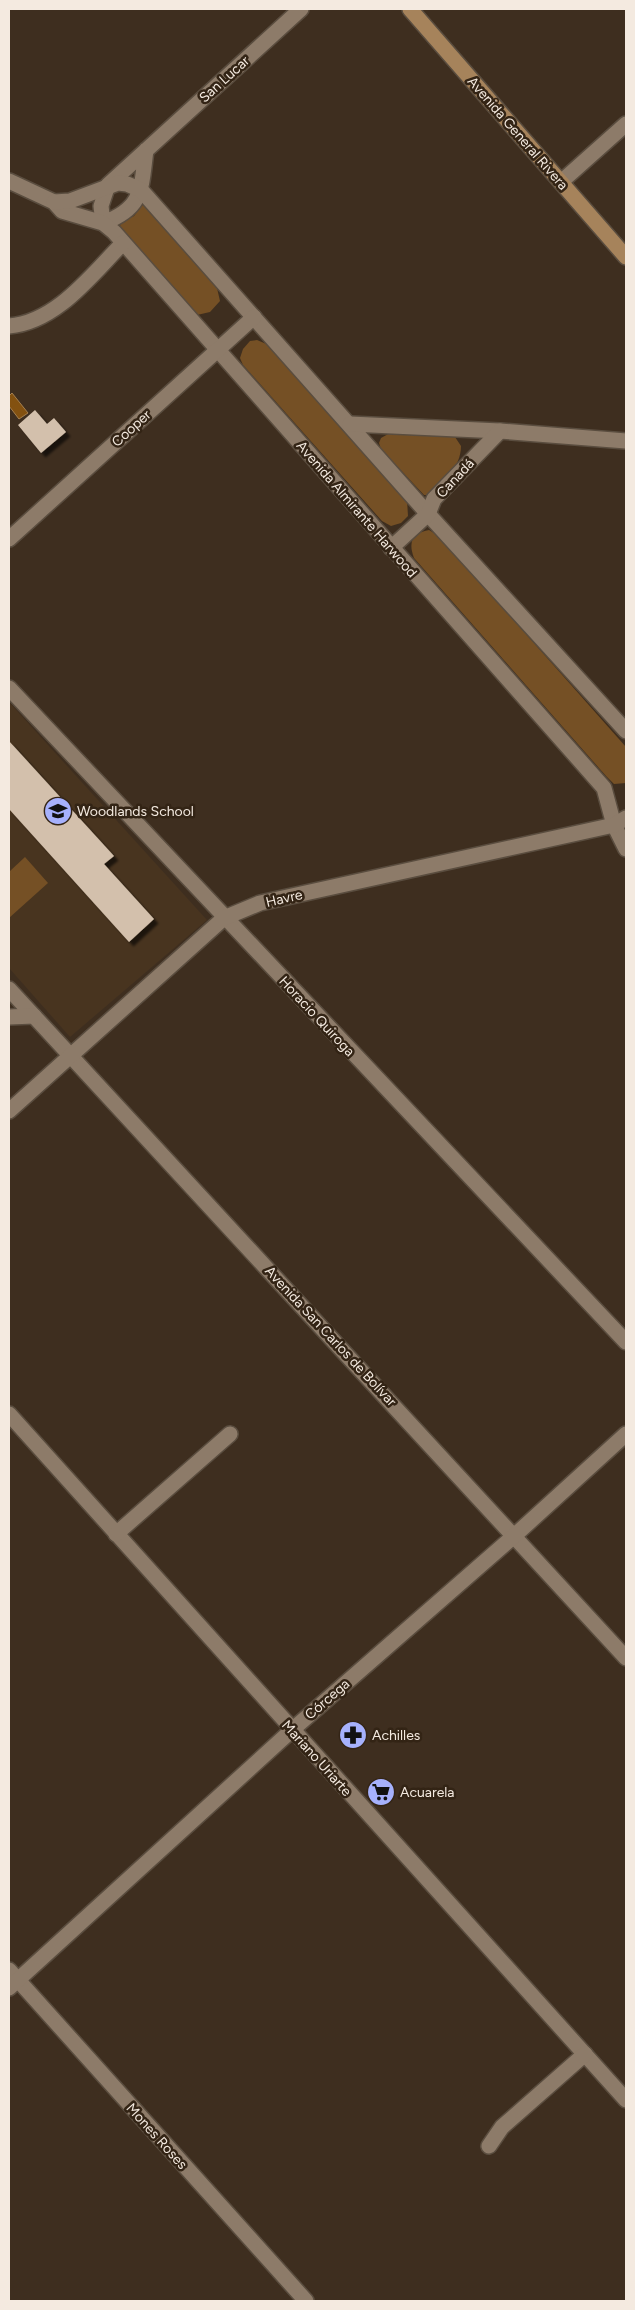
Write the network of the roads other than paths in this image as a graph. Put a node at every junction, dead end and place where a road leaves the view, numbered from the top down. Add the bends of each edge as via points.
1 (302, 9) edge
2 (410, 9) edge
3 (626, 124) edge
4 (146, 150) junction
5 (9, 181) edge
6 (561, 182) junction
7 (108, 185) junction
8 (141, 190) junction
9 (54, 202) junction
10 (103, 223) junction
11 (123, 243) junction
12 (626, 257) edge
13 (254, 317) junction
14 (9, 326) edge
15 (217, 350) junction
16 (350, 424) junction
17 (500, 431) junction
18 (626, 441) edge
19 (428, 514) junction
20 (9, 539) edge
21 (391, 548) junction
22 (9, 688) edge
23 (626, 731) edge
24 (620, 822) edge
25 (626, 849) edge
26 (224, 918) junction
27 (9, 989) edge
28 (34, 1016) junction
29 (9, 1017) edge
30 (72, 1056) junction
31 (9, 1111) edge
32 (626, 1342) edge
33 (9, 1414) edge
34 (230, 1434) dead end
35 (626, 1434) edge
36 (116, 1534) junction
37 (514, 1536) junction
38 (626, 1658) edge
39 (292, 1730) junction
40 (12, 1980) edge
41 (585, 2054) junction
42 (626, 2100) edge
43 (489, 2146) dead end
44 (306, 2301) edge

1 - 4 street, San Lucar
2 - 6 main road, Avenida General Rivera
3 - 6 street
4 - 7 street, San Lucar
4 - 8 street
5 - 9 street, Avenida Almirante Harwood
6 - 12 main road, Avenida General Rivera
7 - 8 street via 127,184
7 - 9 street via 70,201
7 - 10 street via 101,206
8 - 10 street via 129,210
8 - 13 street
9 - 10 street, Avenida Almirante Harwood via 62,211
10 - 11 street, Avenida Almirante Harwood
11 - 14 street via 59,305 38,317
11 - 15 street, Avenida Almirante Harwood
13 - 15 street, Cooper
13 - 16 street
15 - 20 street, Cooper
15 - 21 street, Avenida Almirante Harwood
16 - 17 street
16 - 19 street
17 - 18 street
17 - 19 street, Canadá via 434,499
19 - 21 street, Canadá
19 - 23 street
21 - 24 street, Avenida Almirante Harwood via 604,788
22 - 26 street, Horacio Quiroga
24 - 25 street, Avenida Almirante Harwood
24 - 26 street, Havre via 260,903
26 - 30 street, Havre
26 - 32 street, Horacio Quiroga
27 - 28 street, Avenida San Carlos de Bolívar
28 - 29 street
28 - 30 street, Avenida San Carlos de Bolívar
30 - 31 street, Havre
30 - 37 street, Avenida San Carlos de Bolívar
33 - 36 street, Mariano Uriarte
34 - 36 street
35 - 37 street, Córcega
36 - 39 street, Mariano Uriarte
37 - 38 street, Avenida San Carlos de Bolívar
37 - 39 street, Córcega
39 - 40 street, Córcega
39 - 41 street, Mariano Uriarte
40 - 44 street, Mones Roses
41 - 42 street, Mariano Uriarte
41 - 43 street via 502,2127

